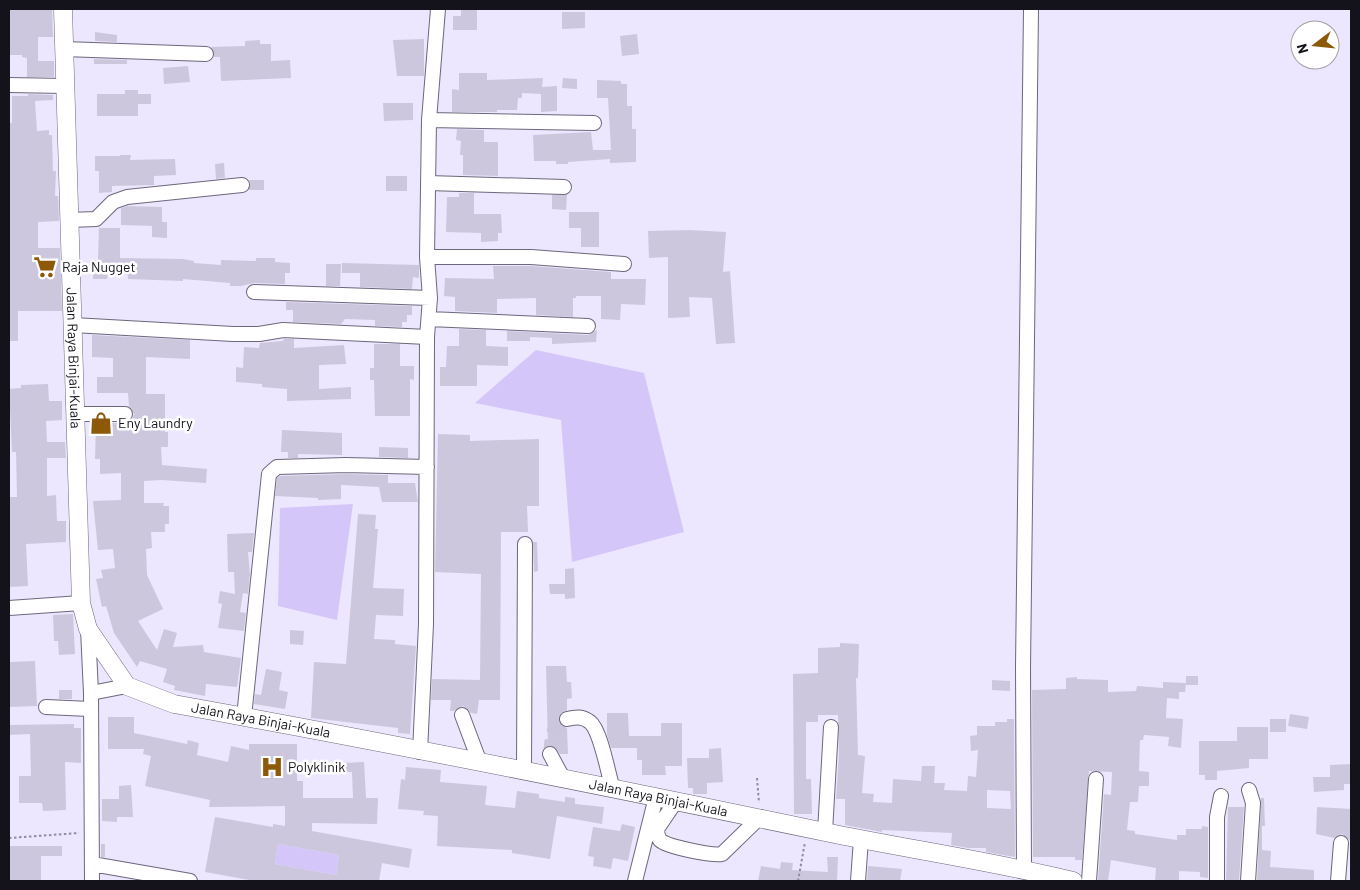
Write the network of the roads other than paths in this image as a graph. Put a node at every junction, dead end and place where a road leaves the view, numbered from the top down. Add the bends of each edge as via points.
1 (63, 9) edge
2 (438, 9) edge
3 (1031, 9) edge
4 (64, 49) junction
5 (206, 54) dead end
6 (9, 85) edge
7 (65, 86) junction
8 (429, 120) junction
9 (594, 123) dead end
10 (428, 183) junction
11 (242, 185) dead end
12 (564, 187) dead end
13 (69, 220) junction
14 (427, 258) junction
15 (624, 264) dead end
16 (254, 292) dead end
17 (430, 298) junction
18 (428, 319) junction
19 (73, 325) junction
20 (588, 326) dead end
21 (427, 337) junction
22 (75, 414) junction
23 (125, 414) dead end
24 (427, 467) junction
25 (525, 544) dead end
26 (81, 603) junction
27 (9, 608) edge
28 (88, 629) junction
29 (127, 686) junction
30 (91, 694) junction
31 (46, 707) dead end
32 (90, 710) junction
33 (462, 715) dead end
34 (244, 717) junction
35 (567, 719) dead end
36 (831, 727) dead end
37 (420, 752) junction
38 (550, 754) tunnel mouth
39 (480, 763) junction
40 (524, 772) junction
41 (1096, 779) dead end
42 (564, 780) junction
43 (613, 789) junction
44 (1249, 790) dead end
45 (1221, 796) dead end
46 (656, 797) junction
47 (676, 801) junction
48 (760, 817) junction
49 (825, 832) junction
50 (861, 839) junction
51 (1341, 844) dead end
52 (92, 864) junction
53 (1027, 874) edge
54 (92, 881) edge
55 (190, 881) edge
56 (635, 881) edge
57 (858, 881) edge
58 (1073, 881) edge
59 (1089, 881) edge
60 (1217, 881) edge
61 (1248, 881) edge
62 (1338, 881) edge

1 - 4 main road, Jalan Raya Binjai-Kuala
2 - 8 street
3 - 53 street via 1023,668
4 - 5 street
4 - 7 main road, Jalan Raya Binjai-Kuala
6 - 7 street
7 - 13 main road, Jalan Raya Binjai-Kuala
8 - 9 street
8 - 10 street
10 - 12 street
10 - 14 street
11 - 13 street via 127,197 113,202 96,218
13 - 19 main road, Jalan Raya Binjai-Kuala
14 - 15 street via 531,257
14 - 17 street
16 - 17 street
17 - 18 street
18 - 20 street
18 - 21 street
19 - 21 street via 233,334 283,330
19 - 22 main road, Jalan Raya Binjai-Kuala
21 - 24 street
22 - 23 street
22 - 26 main road, Jalan Raya Binjai-Kuala
24 - 34 street via 346,465 272,469
24 - 37 street via 426,624
25 - 40 street
26 - 27 street
26 - 28 main road, Jalan Raya Binjai-Kuala
28 - 29 main road, Jalan Raya Binjai-Kuala
28 - 30 street
29 - 30 street
29 - 34 main road, Jalan Raya Binjai-Kuala via 174,704
30 - 32 street
31 - 32 street
32 - 52 street
33 - 39 street
34 - 37 main road, Jalan Raya Binjai-Kuala
35 - 43 street via 580,717 591,723
36 - 49 street
37 - 39 main road, Jalan Raya Binjai-Kuala
38 - 42 street
39 - 40 main road, Jalan Raya Binjai-Kuala
40 - 42 main road, Jalan Raya Binjai-Kuala
41 - 59 street
42 - 43 main road, Jalan Raya Binjai-Kuala
43 - 46 main road, Jalan Raya Binjai-Kuala
44 - 61 street via 1253,804
45 - 60 street
46 - 47 main road, Jalan Raya Binjai-Kuala
46 - 56 street
47 - 48 main road, Jalan Raya Binjai-Kuala
47 - 48 street via 657,829 658,835 666,844 690,850 722,854
48 - 49 main road, Jalan Raya Binjai-Kuala
49 - 50 main road, Jalan Raya Binjai-Kuala
50 - 53 main road, Jalan Raya Binjai-Kuala
50 - 57 street
51 - 62 street
52 - 54 street
52 - 55 street
53 - 58 main road, Jalan Raya Binjai-Kuala

